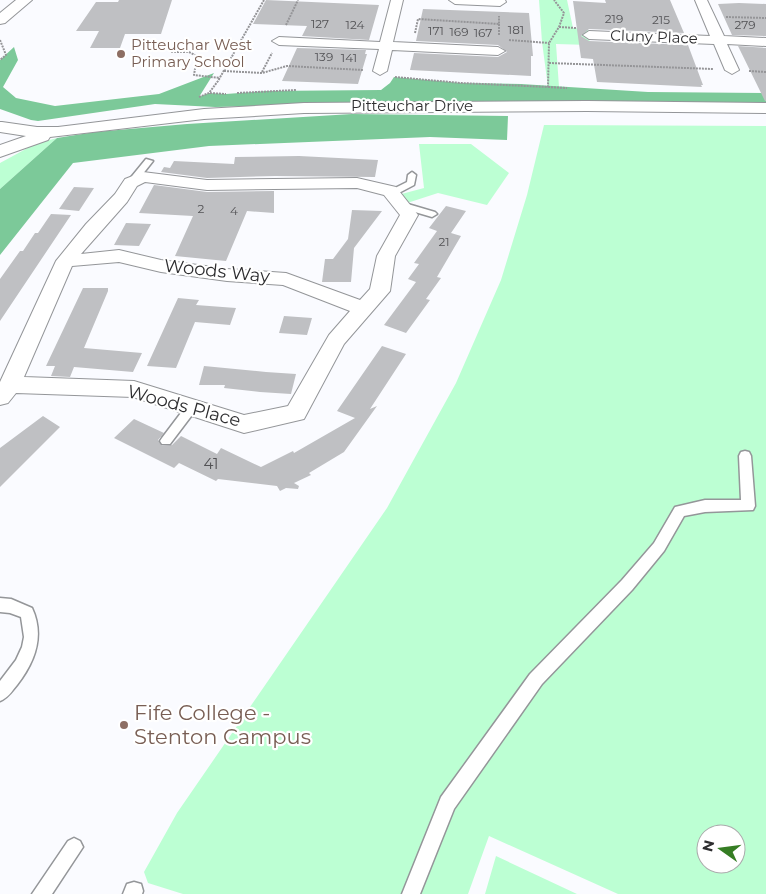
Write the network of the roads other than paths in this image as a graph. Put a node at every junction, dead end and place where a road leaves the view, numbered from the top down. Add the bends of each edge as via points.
1 (25, 0) edge
2 (397, 0) edge
3 (455, 0) edge
4 (701, 0) edge
5 (500, 2) road end
6 (0, 20) edge
7 (589, 35) dead end
8 (719, 40) junction
9 (280, 41) dead end
10 (766, 42) edge
11 (386, 46) junction
12 (498, 51) dead end
13 (732, 70) road end
14 (380, 71) dead end
15 (766, 108) edge
16 (1, 127) edge
17 (58, 132) junction
18 (0, 150) edge
19 (412, 175) dead end
20 (396, 199) junction
21 (432, 214) dead end
22 (66, 261) junction
23 (364, 309) junction
24 (5, 391) edge
25 (191, 408) junction
26 (166, 441) dead end
27 (745, 456) dead end
28 (0, 605) edge
29 (0, 693) edge
30 (74, 847) dead end
31 (41, 894) edge
32 (411, 894) edge

1 - 6 street
2 - 11 street
3 - 5 street
4 - 8 street, Cluny Place
7 - 8 street, Cluny Place
8 - 10 street, Cluny Place
8 - 13 street, Cluny Place
9 - 11 street
11 - 12 street
11 - 14 street
15 - 17 street, Pitteuchar Drive via 304,108 204,114
16 - 17 street, Pitteuchar Drive
16 - 18 street via 8,140
17 - 18 street, Pitteuchar Drive
19 - 20 lane via 411,183
20 - 21 lane
20 - 22 street via 390,191 357,183 207,186 141,174
20 - 23 street, Woods Place via 409,215 386,256 380,291
22 - 23 street, Woods Way via 118,256 161,266 286,279
22 - 24 street
23 - 25 street, Woods Place via 336,340 296,413 244,424
24 - 25 street, Woods Place via 134,389
25 - 26 lane
27 - 32 lane via 748,506 705,506 680,511 659,547 536,679 446,802
28 - 29 lane via 27,613 32,630 28,655
30 - 31 lane

